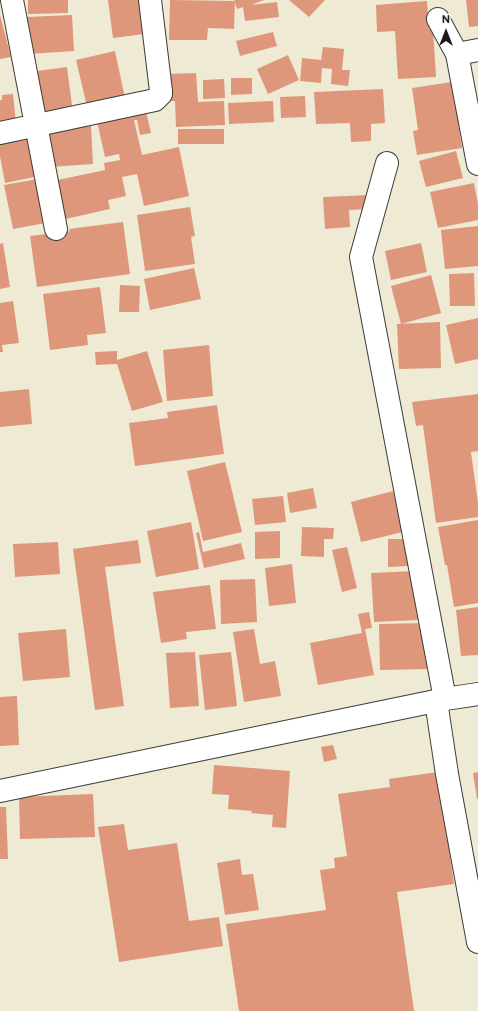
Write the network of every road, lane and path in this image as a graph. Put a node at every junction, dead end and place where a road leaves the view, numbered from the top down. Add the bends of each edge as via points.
1 (12, 0) edge
2 (150, 0) edge
3 (438, 19) dead end
4 (478, 50) edge
5 (457, 54) junction
6 (36, 126) junction
7 (0, 133) edge
8 (387, 163) dead end
9 (478, 164) edge
10 (56, 229) dead end
11 (478, 694) edge
12 (440, 700) junction
13 (0, 791) edge
14 (478, 942) edge

1 - 6 street
2 - 6 street via 161,94 155,100
3 - 5 street
4 - 5 street
5 - 9 street
6 - 7 street
6 - 10 street
8 - 12 street via 360,257
11 - 12 street
12 - 13 street
12 - 14 street via 447,774

